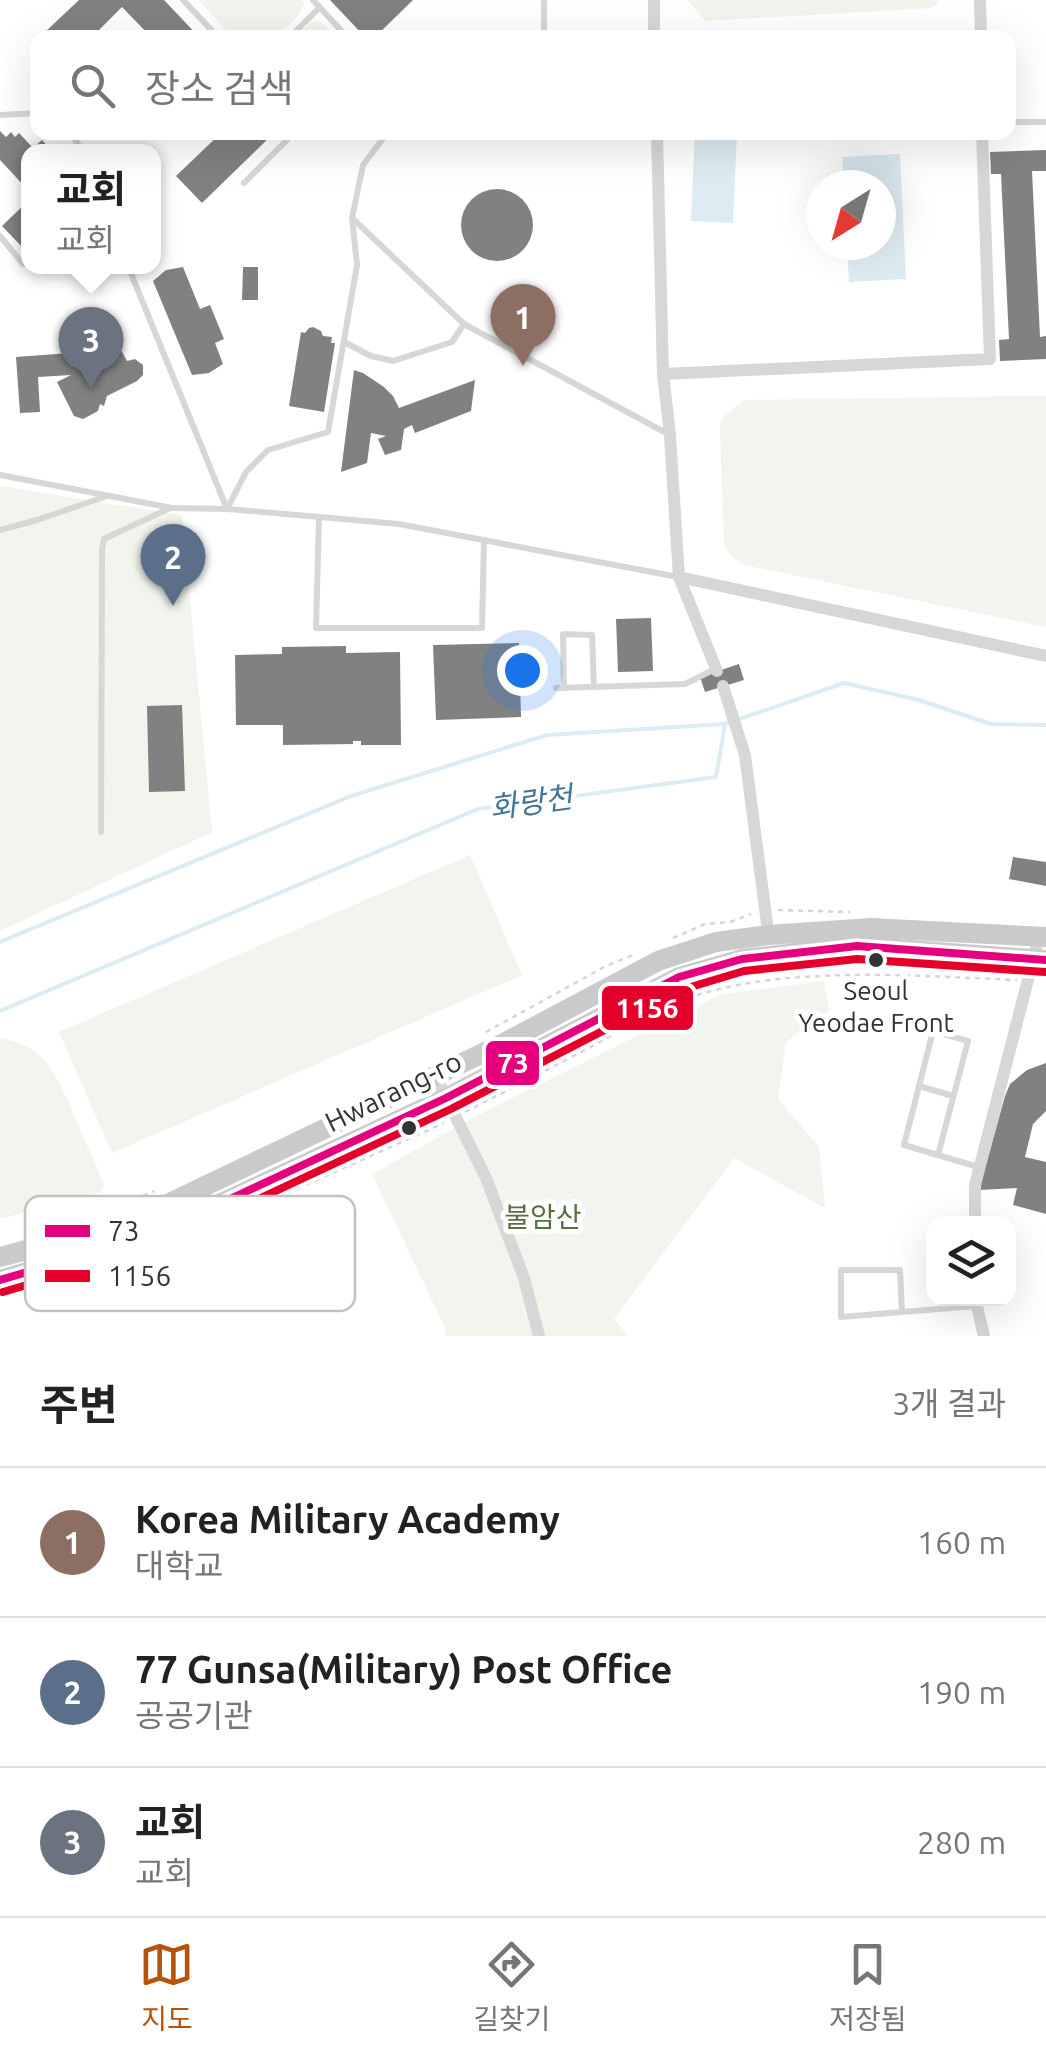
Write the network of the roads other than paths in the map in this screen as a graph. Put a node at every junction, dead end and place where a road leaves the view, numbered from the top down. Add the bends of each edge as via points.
1 (184, 0) edge
2 (313, 0) edge
3 (544, 0) edge
4 (654, 0) edge
5 (980, 0) edge
6 (320, 7) junction
7 (211, 30) edge
8 (297, 30) edge
9 (341, 30) edge
10 (544, 30) edge
11 (654, 30) edge
12 (981, 30) edge
13 (30, 113) edge
14 (0, 115) edge
15 (1016, 122) edge
16 (1046, 122) edge
17 (287, 140) edge
18 (382, 140) edge
19 (657, 140) edge
20 (982, 140) edge
21 (244, 182) dead end
22 (352, 218) junction
23 (0, 236) edge
24 (21, 262) edge
25 (131, 274) edge
26 (464, 324) junction
27 (344, 342) junction
28 (663, 374) junction
29 (670, 435) junction
30 (0, 474) edge
31 (108, 496) junction
32 (172, 508) junction
33 (227, 509) junction
34 (319, 517) junction
35 (0, 530) edge
36 (484, 540) junction
37 (679, 577) junction
38 (1046, 656) edge
39 (717, 670) joint
40 (594, 687) junction
41 (724, 688) dead end
42 (100, 832) dead end
43 (1042, 937) edge
44 (770, 945) junction
45 (1036, 966) edge
46 (436, 1077) junction
47 (919, 1086) junction
48 (954, 1096) junction
49 (446, 1098) junction
50 (938, 1156) junction
51 (980, 1168) junction
52 (185, 1196) edge
53 (237, 1196) edge
54 (975, 1216) edge
55 (25, 1250) edge
56 (0, 1257) edge
57 (946, 1306) edge
58 (976, 1306) edge
59 (902, 1312) junction
60 (539, 1336) edge
61 (984, 1336) edge

1 - 7 lane
2 - 6 lane
3 - 10 lane
4 - 11 street
5 - 12 street
6 - 8 lane
6 - 9 lane
13 - 14 lane
15 - 16 lane
17 - 21 lane
18 - 22 lane via 363,165
19 - 28 street
20 - 28 street via 990,358
22 - 26 lane
22 - 27 lane via 357,265
23 - 24 lane
25 - 33 lane
26 - 27 lane via 452,342 393,361
26 - 29 lane
27 - 33 lane via 328,432 268,450 246,472
28 - 29 street
29 - 37 street
30 - 31 lane
31 - 32 lane
31 - 35 lane
32 - 33 lane
32 - 42 lane via 104,540
33 - 34 lane
34 - 36 lane
34 - 36 lane via 316,628 482,628
36 - 37 lane
37 - 38 street
37 - 39 street
39 - 40 lane via 685,684
40 - 40 lane via 560,688 563,634 592,635
41 - 44 street via 745,755
43 - 44 main road, Hwarang-ro via 871,928
43 - 45 street
44 - 45 main road, Hwarang-ro via 857,946
44 - 46 main road, Hwarang-ro via 716,942 658,960
44 - 49 main road, Hwarang-ro via 679,977
45 - 51 street
46 - 49 street
46 - 52 main road, Hwarang-ro
47 - 48 lane
47 - 48 lane via 933,1031 968,1041
47 - 50 lane via 904,1145
48 - 50 lane
49 - 53 main road, Hwarang-ro
49 - 60 street via 486,1178
50 - 51 lane
51 - 54 street
55 - 56 main road, Hwarang-ro
57 - 59 lane
58 - 61 street
59 - 59 lane via 841,1317 841,1270 900,1270

